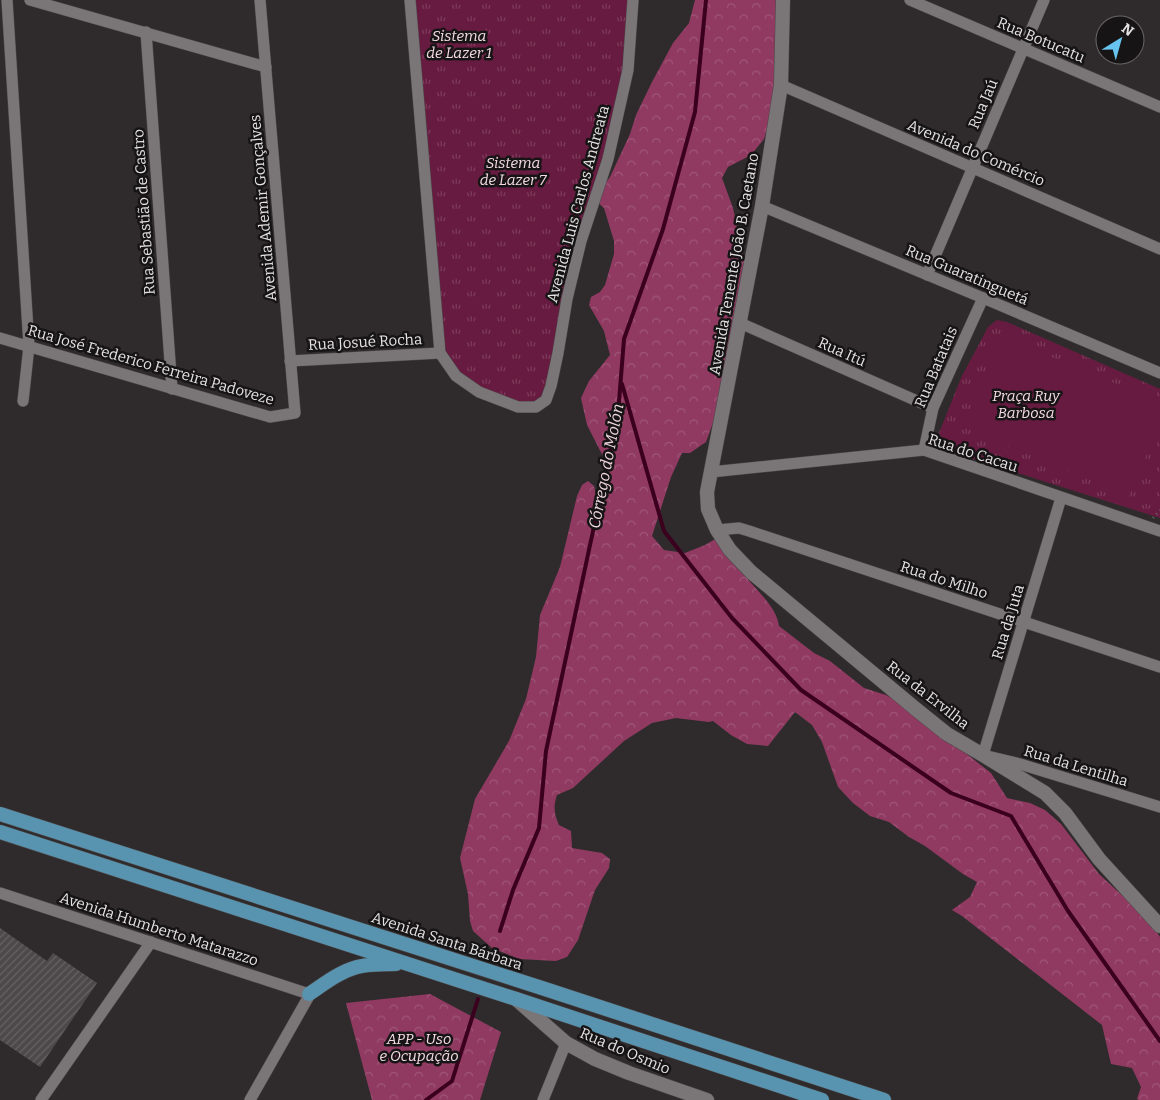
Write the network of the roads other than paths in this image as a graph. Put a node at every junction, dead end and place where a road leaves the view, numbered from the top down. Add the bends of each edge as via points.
1 (7, 0) edge
2 (30, 0) edge
3 (260, 0) edge
4 (410, 0) edge
5 (633, 0) edge
6 (783, 0) edge
7 (910, 0) edge
8 (1044, 0) edge
9 (146, 32) junction
10 (1023, 48) junction
11 (266, 67) junction
12 (781, 85) junction
13 (1160, 107) edge
14 (972, 168) junction
15 (762, 206) junction
16 (1160, 249) edge
17 (928, 275) junction
18 (983, 298) junction
19 (740, 323) junction
20 (0, 338) edge
21 (29, 346) junction
22 (440, 353) junction
23 (290, 361) junction
24 (1160, 373) edge
25 (172, 389) junction
26 (23, 401) dead end
27 (932, 408) junction
28 (295, 413) joint
29 (924, 450) junction
30 (711, 472) junction
31 (1061, 498) junction
32 (717, 530) junction
33 (1160, 531) edge
34 (1024, 622) junction
35 (1160, 667) edge
36 (983, 755) junction
37 (1160, 806) edge
38 (0, 814) edge
39 (0, 832) edge
40 (0, 893) edge
41 (1160, 926) edge
42 (151, 942) junction
43 (409, 964) junction
44 (309, 994) junction
45 (516, 999) junction
46 (566, 1043) junction
47 (41, 1100) edge
48 (250, 1100) edge
49 (543, 1100) edge
50 (707, 1100) edge
51 (822, 1100) edge
52 (884, 1100) edge

1 - 21 street
2 - 9 street
3 - 11 street, Avenida Ademir Gonçalves
4 - 22 street
5 - 22 street, Avenida Luis Carlos Andreata via 628,70 608,159 581,241 546,400 536,407 518,407 479,392 456,376
6 - 12 street, Avenida Tenente João B. Caetano
7 - 10 street, Rua Botucatu
8 - 10 street, Rua Jaú
9 - 11 street
9 - 25 street, Rua Sebastião de Castro
10 - 13 street, Rua Botucatu
10 - 14 street, Rua Jaú
11 - 23 street, Avenida Ademir Gonçalves
12 - 14 street, Avenida do Comércio
12 - 15 street, Avenida Tenente João B. Caetano
14 - 16 street, Avenida do Comércio
14 - 17 street, Rua Jaú
15 - 17 street, Rua Guaratinguetá
15 - 19 street, Avenida Tenente João B. Caetano
17 - 18 street, Rua Guaratinguetá
18 - 24 street, Rua Guaratinguetá
18 - 27 street, Rua Batatais
19 - 27 street, Rua Itú
19 - 30 street, Avenida Tenente João B. Caetano
20 - 21 street, Rua José Frederico Ferreira Padoveze
21 - 25 street, Rua José Frederico Ferreira Padoveze
21 - 26 street
22 - 23 street, Rua Josué Rocha
23 - 28 street, Avenida Ademir Gonçalves
25 - 28 street, Rua José Frederico Ferreira Padoveze via 270,418
27 - 29 street, Rua Batatais
29 - 30 street, Rua do Cacau
29 - 31 street, Rua do Cacau
30 - 32 street, Avenida Tenente João B. Caetano via 708,509
31 - 33 street, Rua do Cacau
31 - 34 street, Rua da Juta
32 - 34 street, Rua do Milho via 739,528 750,531
32 - 36 street, Rua da Ervilha via 751,572 916,710 947,734
34 - 35 street, Rua do Milho
34 - 36 street, Rua da Juta
36 - 37 street, Rua da Lentilha
36 - 41 street, Rua da Ervilha via 1045,794 1065,813 1099,859
38 - 52 main road, Avenida Santa Bárbara
39 - 43 main road
40 - 42 street, Avenida Humberto Matarazzo
42 - 44 street, Avenida Humberto Matarazzo
42 - 47 street
43 - 44 main road via 357,967
43 - 45 main road
44 - 48 street
45 - 46 street, Rua do Osmio
45 - 51 main road
46 - 49 street
46 - 50 street, Rua do Osmio via 629,1073

